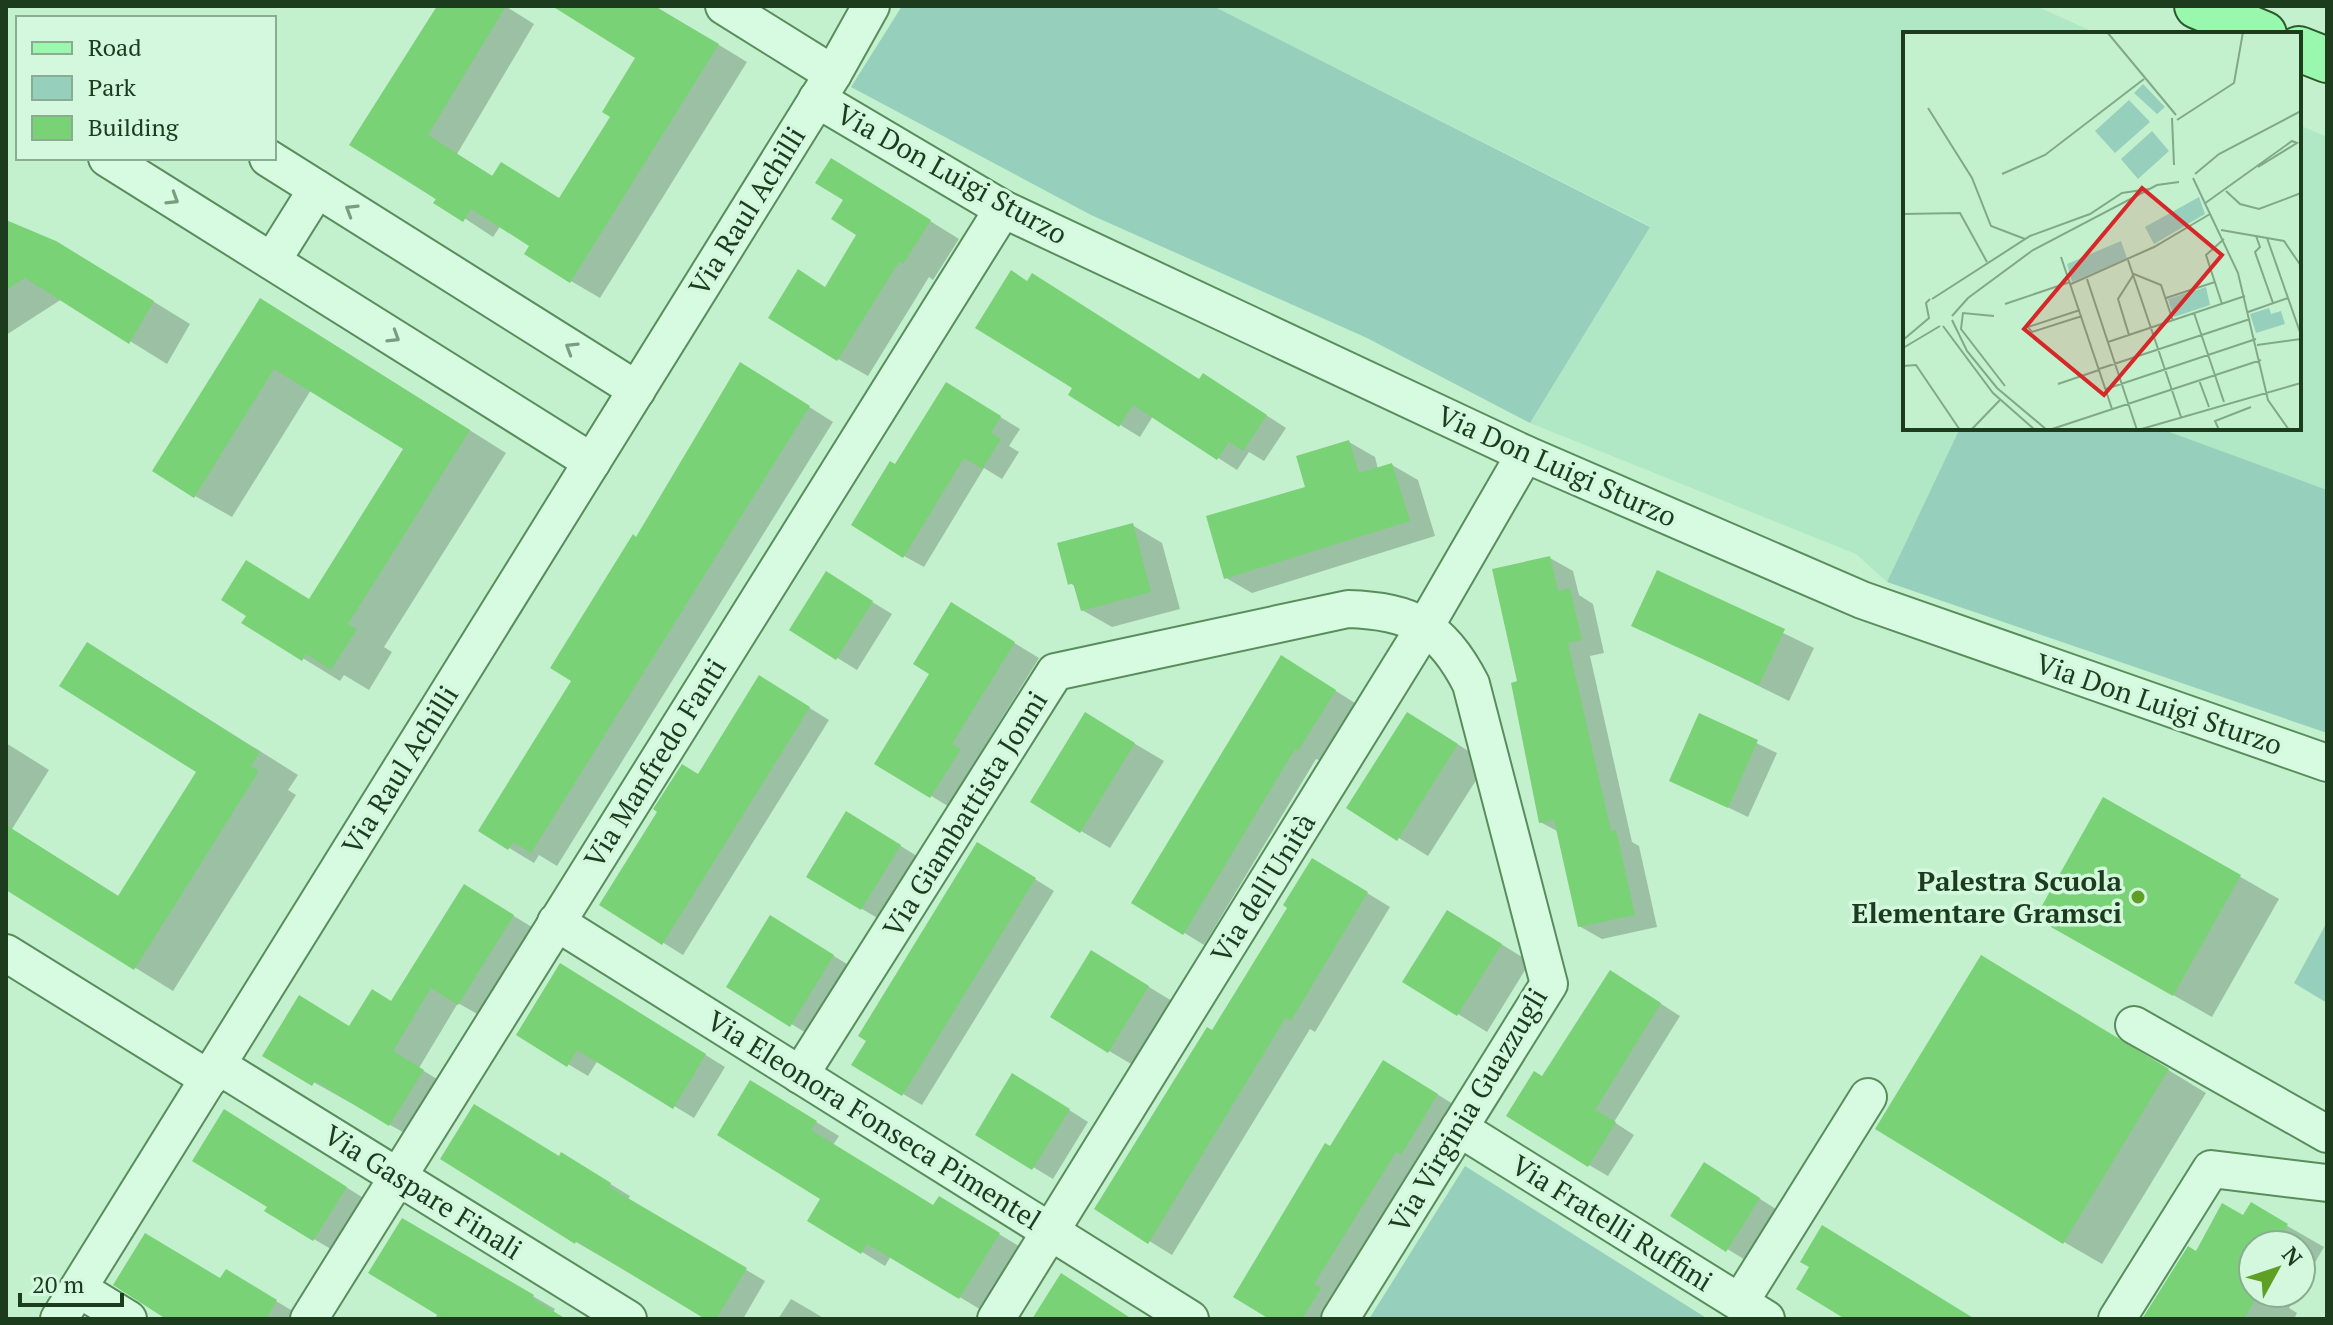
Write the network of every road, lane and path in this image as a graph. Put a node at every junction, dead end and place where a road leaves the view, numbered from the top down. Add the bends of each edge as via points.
1 (724, 6) edge
2 (871, 6) edge
3 (2197, 6) edge
4 (2259, 32) edge
5 (2301, 50) edge
6 (2327, 60) edge
7 (825, 87) junction
8 (110, 160) edge
9 (271, 160) edge
10 (317, 189) junction
11 (1003, 209) junction
12 (272, 261) junction
13 (637, 390) junction
14 (1525, 454) junction
15 (592, 462) junction
16 (1426, 625) junction
17 (2327, 763) edge
18 (556, 922) junction
19 (6, 953) edge
20 (2134, 1025) dead end
21 (213, 1072) junction
22 (800, 1075) junction
23 (1868, 1097) dead end
24 (1459, 1128) junction
25 (2327, 1134) edge
26 (398, 1176) junction
27 (2327, 1183) edge
28 (1052, 1231) junction
29 (79, 1289) junction
30 (1753, 1311) edge
31 (59, 1319) edge
32 (128, 1319) edge
33 (309, 1319) edge
34 (628, 1319) edge
35 (996, 1319) edge
36 (1190, 1319) edge
37 (1340, 1319) edge
38 (2117, 1319) edge

1 - 7 street
2 - 7 street, Via Raul Achilli
3 - 4 main road
5 - 6 main road
7 - 11 street, Via Don Luigi Sturzo
7 - 13 street, Via Raul Achilli
8 -> 12 street
9 - 10 street
10 - 12 street
13 -> 10 street
11 - 14 street, Via Don Luigi Sturzo
11 - 18 street, Via Manfredo Fanti
12 -> 15 street
13 - 15 street, Via Raul Achilli
14 - 16 street, Via dell'Unità
14 - 17 street, Via Don Luigi Sturzo via 1862,600
15 - 21 street, Via Raul Achilli
16 - 22 street, Via Giambattista Jonni via 1348,609 1055,672
16 - 24 street, Via Virginia Guazzugli via 1458,658 1471,684 1549,984
16 - 28 street, Via dell'Unità
18 - 22 street, Via Eleonora Fonseca Pimentel
18 - 26 street, Via Manfredo Fanti
19 - 21 street
20 - 25 street
21 - 26 street, Via Gaspare Finali
21 - 29 street, Via Raul Achilli
22 - 28 street, Via Eleonora Fonseca Pimentel
23 - 30 street
24 - 30 street, Via Fratelli Ruffini
24 - 37 street, Via Virginia Guazzugli
26 - 33 street, Via Manfredo Fanti
26 - 34 street, Via Gaspare Finali
27 - 38 street via 2211,1169
28 - 35 street, Via dell'Unità
28 - 36 street, Via Eleonora Fonseca Pimentel
29 - 31 street, Via Raul Achilli
29 - 32 street

